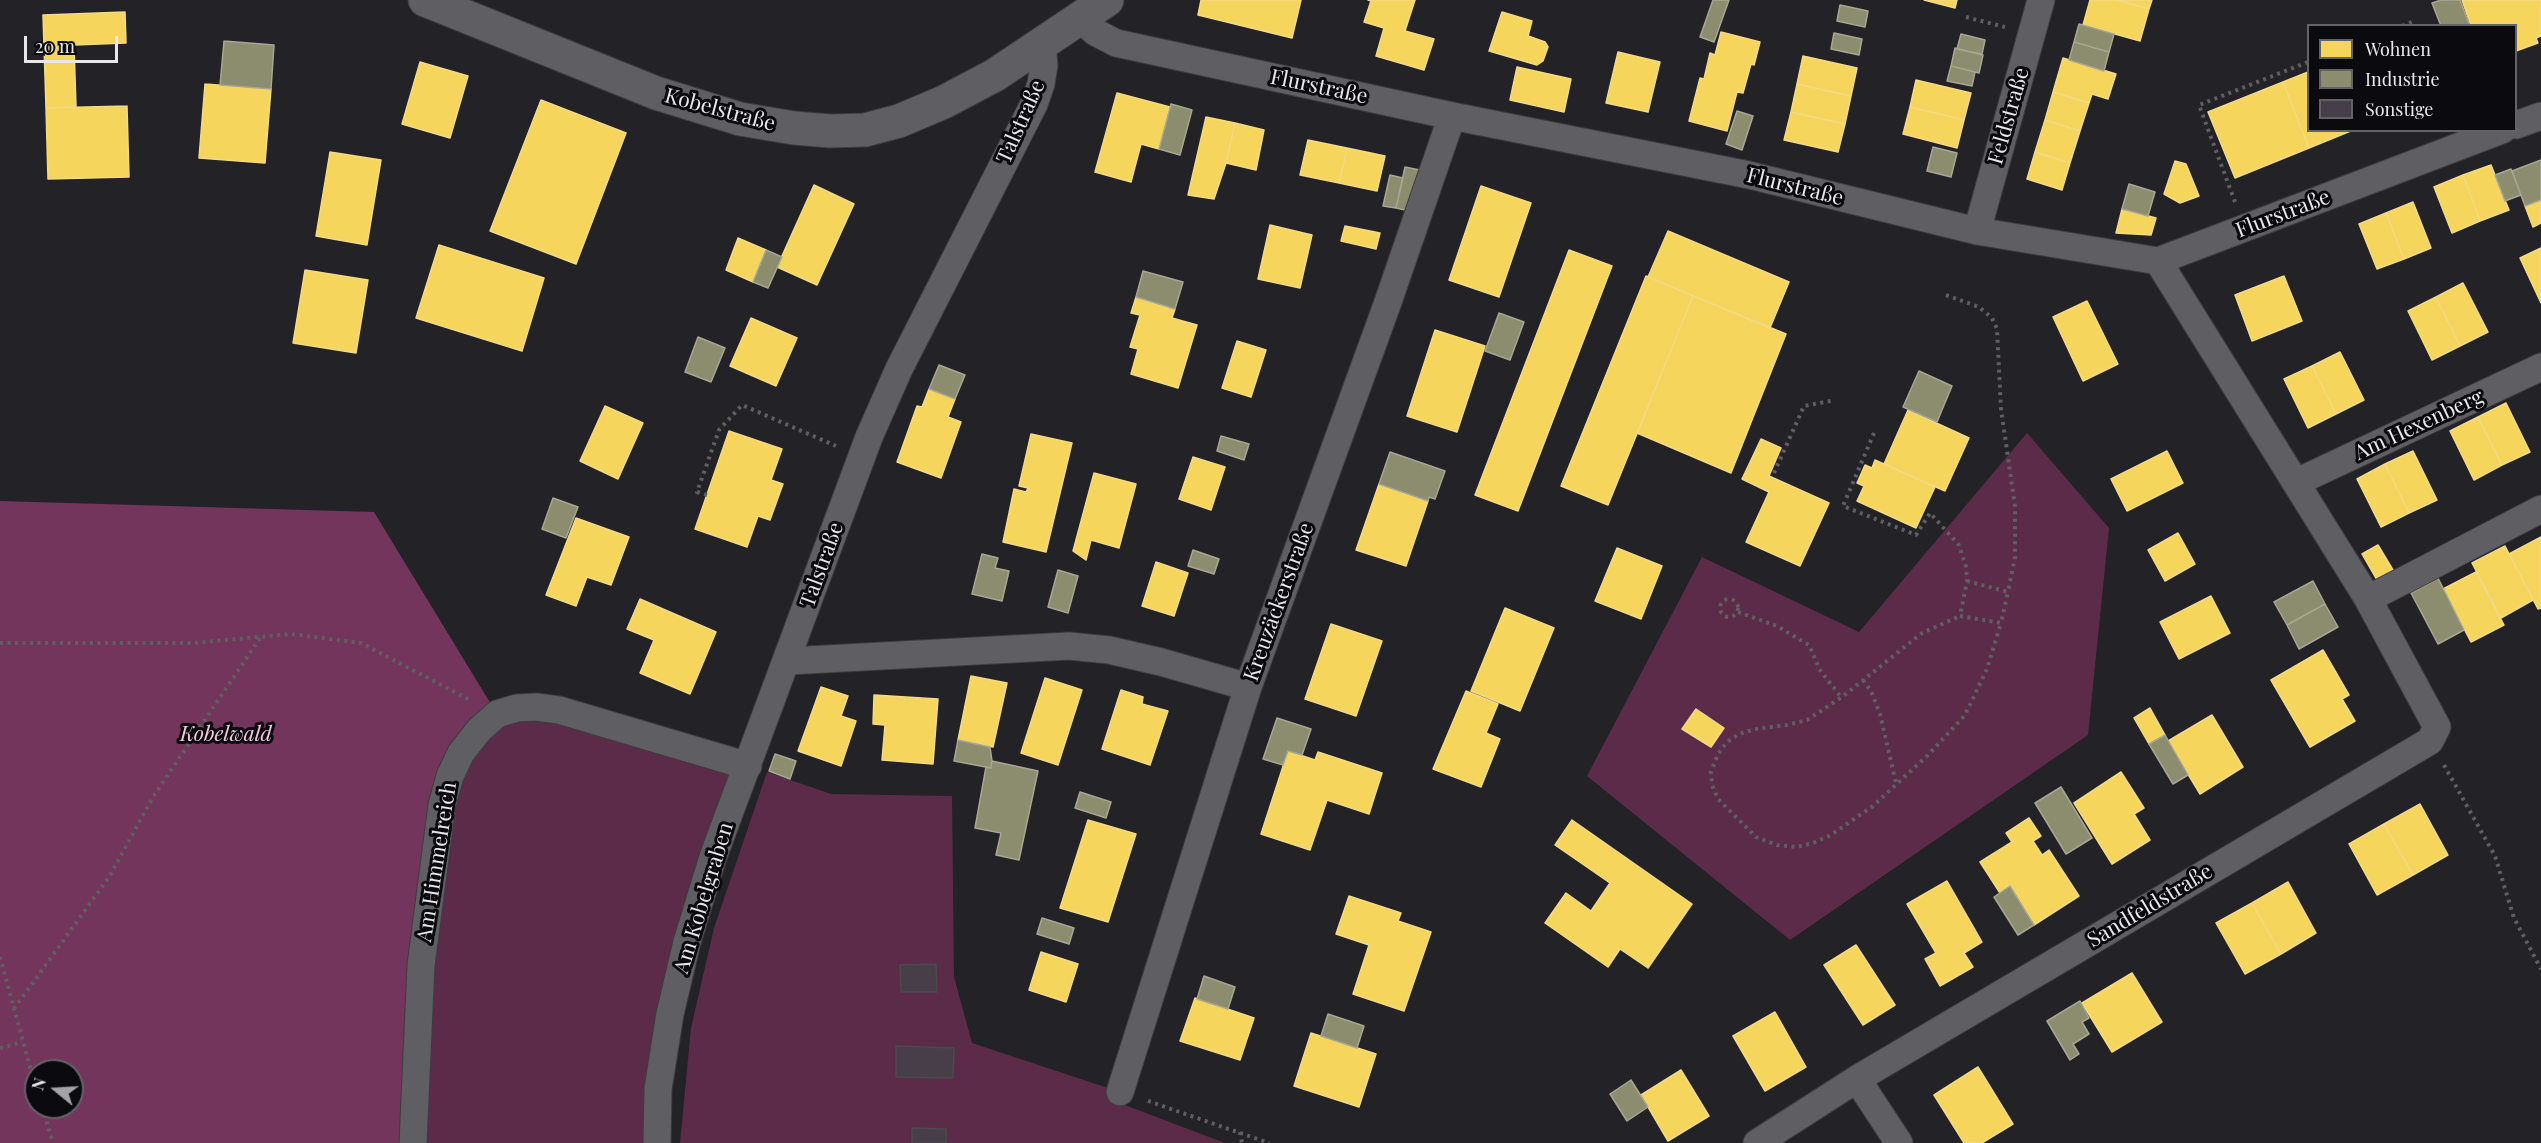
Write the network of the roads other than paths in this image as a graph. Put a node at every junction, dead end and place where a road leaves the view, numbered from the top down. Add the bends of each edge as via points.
1 (425, 0) edge
2 (2041, 0) edge
3 (1094, 9) edge
4 (1042, 45) junction
5 (1452, 116) junction
6 (2541, 116) edge
7 (2517, 125) edge
8 (2497, 132) edge
9 (1977, 231) junction
10 (2158, 261) junction
11 (2541, 367) edge
12 (2297, 482) junction
13 (2541, 509) edge
14 (2368, 599) junction
15 (788, 661) junction
16 (1248, 687) junction
17 (748, 766) junction
18 (1857, 1079) junction
19 (1120, 1092) road end
20 (413, 1143) edge
21 (657, 1143) edge
22 (1757, 1143) edge
23 (1899, 1143) edge

1 - 4 street, Kobelstraße via 656,93 740,119 830,131 865,130 926,110 995,75
2 - 9 street, Feldstraße
3 - 4 street, Kobelstraße
3 - 5 street, Flurstraße via 1095,32 1116,43
4 - 15 street, Talstraße via 1044,65 1034,104 899,369 861,457
5 - 9 street, Flurstraße via 1749,175
5 - 16 street, Kreuzäckerstraße
6 - 7 street
8 - 10 street, Flurstraße
9 - 10 street, Flurstraße
10 - 12 street
11 - 12 street, Am Hexenberg
12 - 14 street
13 - 14 street
14 - 18 street, Sandfeldstraße via 2434,734
15 - 16 street via 1069,646 1130,655
15 - 17 street, Am Kobelgraben
16 - 19 street, Kreuzäckerstraße
17 - 20 street, Am Himmelreich via 559,710 516,708 497,714 479,730 461,753 442,805 421,965
17 - 21 street, Am Kobelgraben via 713,857 687,942 658,1089
18 - 22 street, Sandfeldstraße
18 - 23 street

